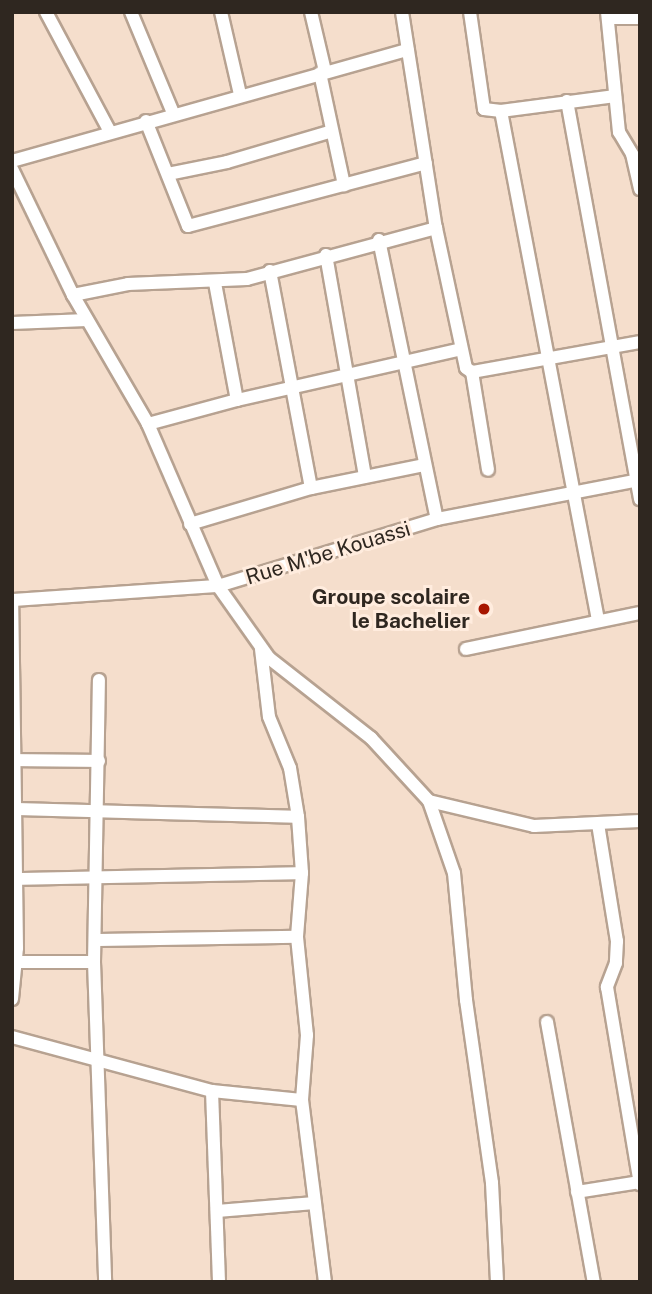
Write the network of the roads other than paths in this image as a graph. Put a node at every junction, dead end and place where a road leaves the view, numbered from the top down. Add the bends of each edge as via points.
1 (46, 12) edge
2 (131, 12) edge
3 (221, 12) edge
4 (311, 12) edge
5 (402, 12) edge
6 (470, 12) edge
7 (608, 15) edge
8 (640, 18) edge
9 (408, 50) junction
10 (322, 72) junction
11 (240, 94) junction
12 (615, 96) junction
13 (567, 102) junction
14 (501, 111) junction
15 (173, 113) junction
16 (146, 121) junction
17 (332, 131) junction
18 (110, 132) junction
19 (12, 161) edge
20 (426, 163) junction
21 (12, 169) edge
22 (168, 174) junction
23 (344, 186) junction
24 (640, 189) edge
25 (436, 228) junction
26 (379, 240) junction
27 (326, 256) junction
28 (270, 271) junction
29 (215, 283) junction
30 (74, 295) junction
31 (87, 320) junction
32 (12, 323) edge
33 (640, 342) edge
34 (612, 347) junction
35 (461, 349) junction
36 (551, 358) junction
37 (402, 360) junction
38 (472, 372) junction
39 (348, 373) junction
40 (290, 387) junction
41 (237, 400) junction
42 (148, 424) junction
43 (424, 465) junction
44 (488, 470) dead end
45 (365, 477) junction
46 (638, 481) edge
47 (311, 488) junction
48 (574, 493) junction
49 (640, 499) edge
50 (437, 519) junction
51 (190, 524) junction
52 (218, 586) junction
53 (12, 600) edge
54 (640, 613) edge
55 (598, 620) junction
56 (261, 647) junction
57 (467, 649) dead end
58 (99, 680) dead end
59 (13, 760) edge
60 (99, 761) junction
61 (429, 801) junction
62 (13, 803) edge
63 (99, 810) junction
64 (298, 817) junction
65 (640, 821) edge
66 (598, 824) junction
67 (13, 853) edge
68 (302, 873) junction
69 (99, 877) junction
70 (16, 879) junction
71 (297, 937) junction
72 (98, 940) junction
73 (14, 948) edge
74 (16, 962) junction
75 (94, 962) junction
76 (12, 999) edge
77 (547, 1023) dead end
78 (12, 1037) edge
79 (96, 1060) junction
80 (212, 1091) junction
81 (302, 1100) junction
82 (640, 1183) edge
83 (577, 1192) junction
84 (315, 1203) junction
85 (217, 1211) junction
86 (105, 1282) edge
87 (219, 1282) edge
88 (324, 1282) edge
89 (497, 1282) edge
90 (594, 1282) edge

1 - 18 street
2 - 15 street
3 - 11 street
4 - 10 street
5 - 9 street
6 - 14 street via 482,105 488,111
7 - 8 street
7 - 12 street
9 - 10 street
9 - 20 street
10 - 11 street
10 - 17 street
11 - 15 street
12 - 13 street
12 - 24 street via 620,139 632,155
13 - 14 street
13 - 34 street
14 - 36 street
15 - 16 street
16 - 18 street
16 - 22 street
17 - 22 street
17 - 23 street
18 - 19 street
20 - 23 street
20 - 25 street
21 - 30 street
22 - 23 street via 188,226
25 - 26 street
25 - 35 street
26 - 27 street
26 - 37 street
27 - 28 street
27 - 39 street
28 - 29 street
28 - 40 street
29 - 30 street via 128,284
29 - 41 street
30 - 31 street
31 - 32 street
31 - 42 street
33 - 34 street
34 - 36 street
34 - 46 street
35 - 37 street
35 - 38 street via 466,368
36 - 38 street
36 - 48 street
37 - 39 street
37 - 43 street
38 - 44 street
39 - 40 street
39 - 45 street
40 - 41 street
40 - 47 street
41 - 42 street
42 - 51 street
43 - 45 street
43 - 50 street
45 - 47 street
46 - 48 street, Rue M'be Kouassi
46 - 49 street
47 - 51 street
48 - 50 street, Rue M'be Kouassi
48 - 55 street
50 - 52 street, Rue M'be Kouassi
51 - 52 street
52 - 53 street, Rue M'be Kouassi
52 - 56 street
53 - 59 street
54 - 55 street
55 - 57 street
56 - 61 street via 371,738
56 - 64 street via 269,717 290,768
58 - 60 street
59 - 60 street
59 - 62 street
60 - 63 street
61 - 66 street via 534,826
61 - 89 street via 454,873 466,1000 492,1183
62 - 63 street
62 - 67 street
63 - 64 street
63 - 69 street
64 - 68 street
65 - 66 street
66 - 82 street via 617,941 609,1000
67 - 70 street
68 - 69 street
68 - 71 street
69 - 70 street
69 - 72 street
70 - 73 street
71 - 72 street
71 - 81 street via 307,1035
72 - 75 street
73 - 74 street
74 - 75 street
74 - 76 street
75 - 79 street
77 - 83 street
78 - 79 street
79 - 80 street
79 - 86 street
80 - 81 street
80 - 85 street
81 - 84 street
82 - 83 street
83 - 90 street
84 - 85 street
84 - 88 street
85 - 87 street

